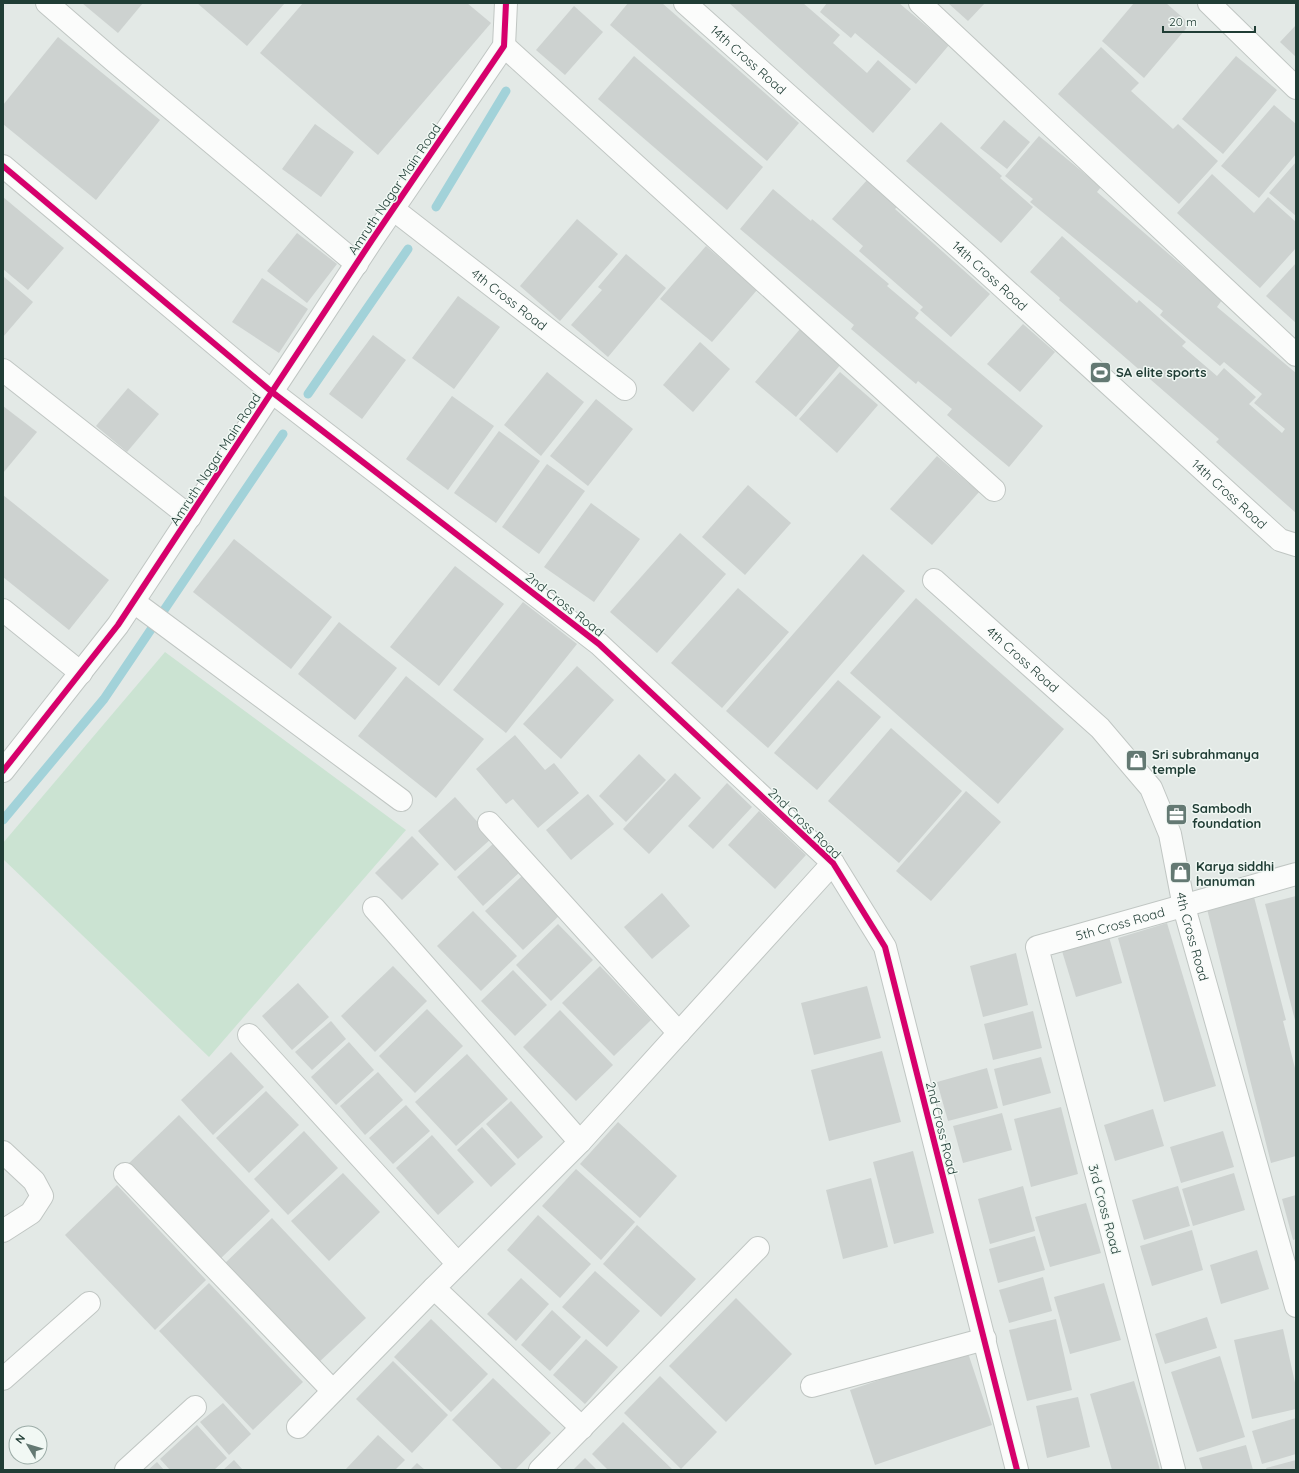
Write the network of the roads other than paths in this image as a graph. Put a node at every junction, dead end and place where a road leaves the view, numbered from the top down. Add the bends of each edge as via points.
1 (47, 3) edge
2 (506, 3) edge
3 (685, 3) edge
4 (920, 3) edge
5 (1209, 3) edge
6 (504, 46) junction
7 (1296, 88) edge
8 (3, 166) edge
9 (393, 209) junction
10 (357, 264) junction
11 (1296, 355) edge
12 (3, 370) edge
13 (625, 389) dead end
14 (272, 392) junction
15 (994, 490) dead end
16 (190, 517) junction
17 (1296, 545) edge
18 (934, 580) dead end
19 (140, 607) junction
20 (3, 610) edge
21 (81, 673) junction
22 (3, 771) edge
23 (401, 800) dead end
24 (488, 823) dead end
25 (833, 863) junction
26 (1296, 874) edge
27 (1184, 907) junction
28 (374, 908) dead end
29 (1037, 947) joint
30 (679, 1033) junction
31 (249, 1036) dead end
32 (580, 1142) junction
33 (3, 1152) edge
34 (125, 1174) dead end
35 (3, 1231) edge
36 (758, 1248) dead end
37 (458, 1264) junction
38 (434, 1288) junction
39 (89, 1304) dead end
40 (1296, 1306) edge
41 (985, 1339) junction
42 (3, 1379) edge
43 (812, 1386) dead end
44 (333, 1391) junction
45 (195, 1407) dead end
46 (298, 1427) dead end
47 (582, 1428) junction
48 (126, 1470) edge
49 (540, 1470) edge
50 (1016, 1470) edge
51 (1174, 1470) edge

1 - 10 street
2 - 6 street
3 - 17 street, 14th Cross Road via 973,260 1280,540
4 - 11 street
5 - 7 street
6 - 9 street, Amruth Nagar Main Road
6 - 15 street
8 - 14 street, 2nd Cross Road
9 - 10 street, Amruth Nagar Main Road
9 - 13 street, 4th Cross Road
10 - 14 street, Amruth Nagar Main Road
12 - 16 street
14 - 16 street, Amruth Nagar Main Road
14 - 25 street, 2nd Cross Road via 599,644
16 - 19 street, Amruth Nagar Main Road
18 - 27 street, 4th Cross Road via 1100,728 1151,788 1170,834
19 - 21 street, Amruth Nagar Main Road via 118,625
19 - 23 street
20 - 21 street
21 - 22 street, Amruth Nagar Main Road
24 - 30 street
25 - 30 street
25 - 41 street, 2nd Cross Road via 884,947
26 - 27 street, 5th Cross Road
27 - 29 street, 5th Cross Road
27 - 40 street, 4th Cross Road
28 - 32 street
29 - 51 street, 3rd Cross Road
30 - 32 street
31 - 37 street
32 - 37 street
33 - 35 street via 34,1181 42,1196 31,1213
34 - 44 street
36 - 47 street
37 - 38 street
38 - 44 street
38 - 47 street
39 - 42 street
41 - 43 street
41 - 50 street, 2nd Cross Road
44 - 46 street
45 - 48 street
47 - 49 street

